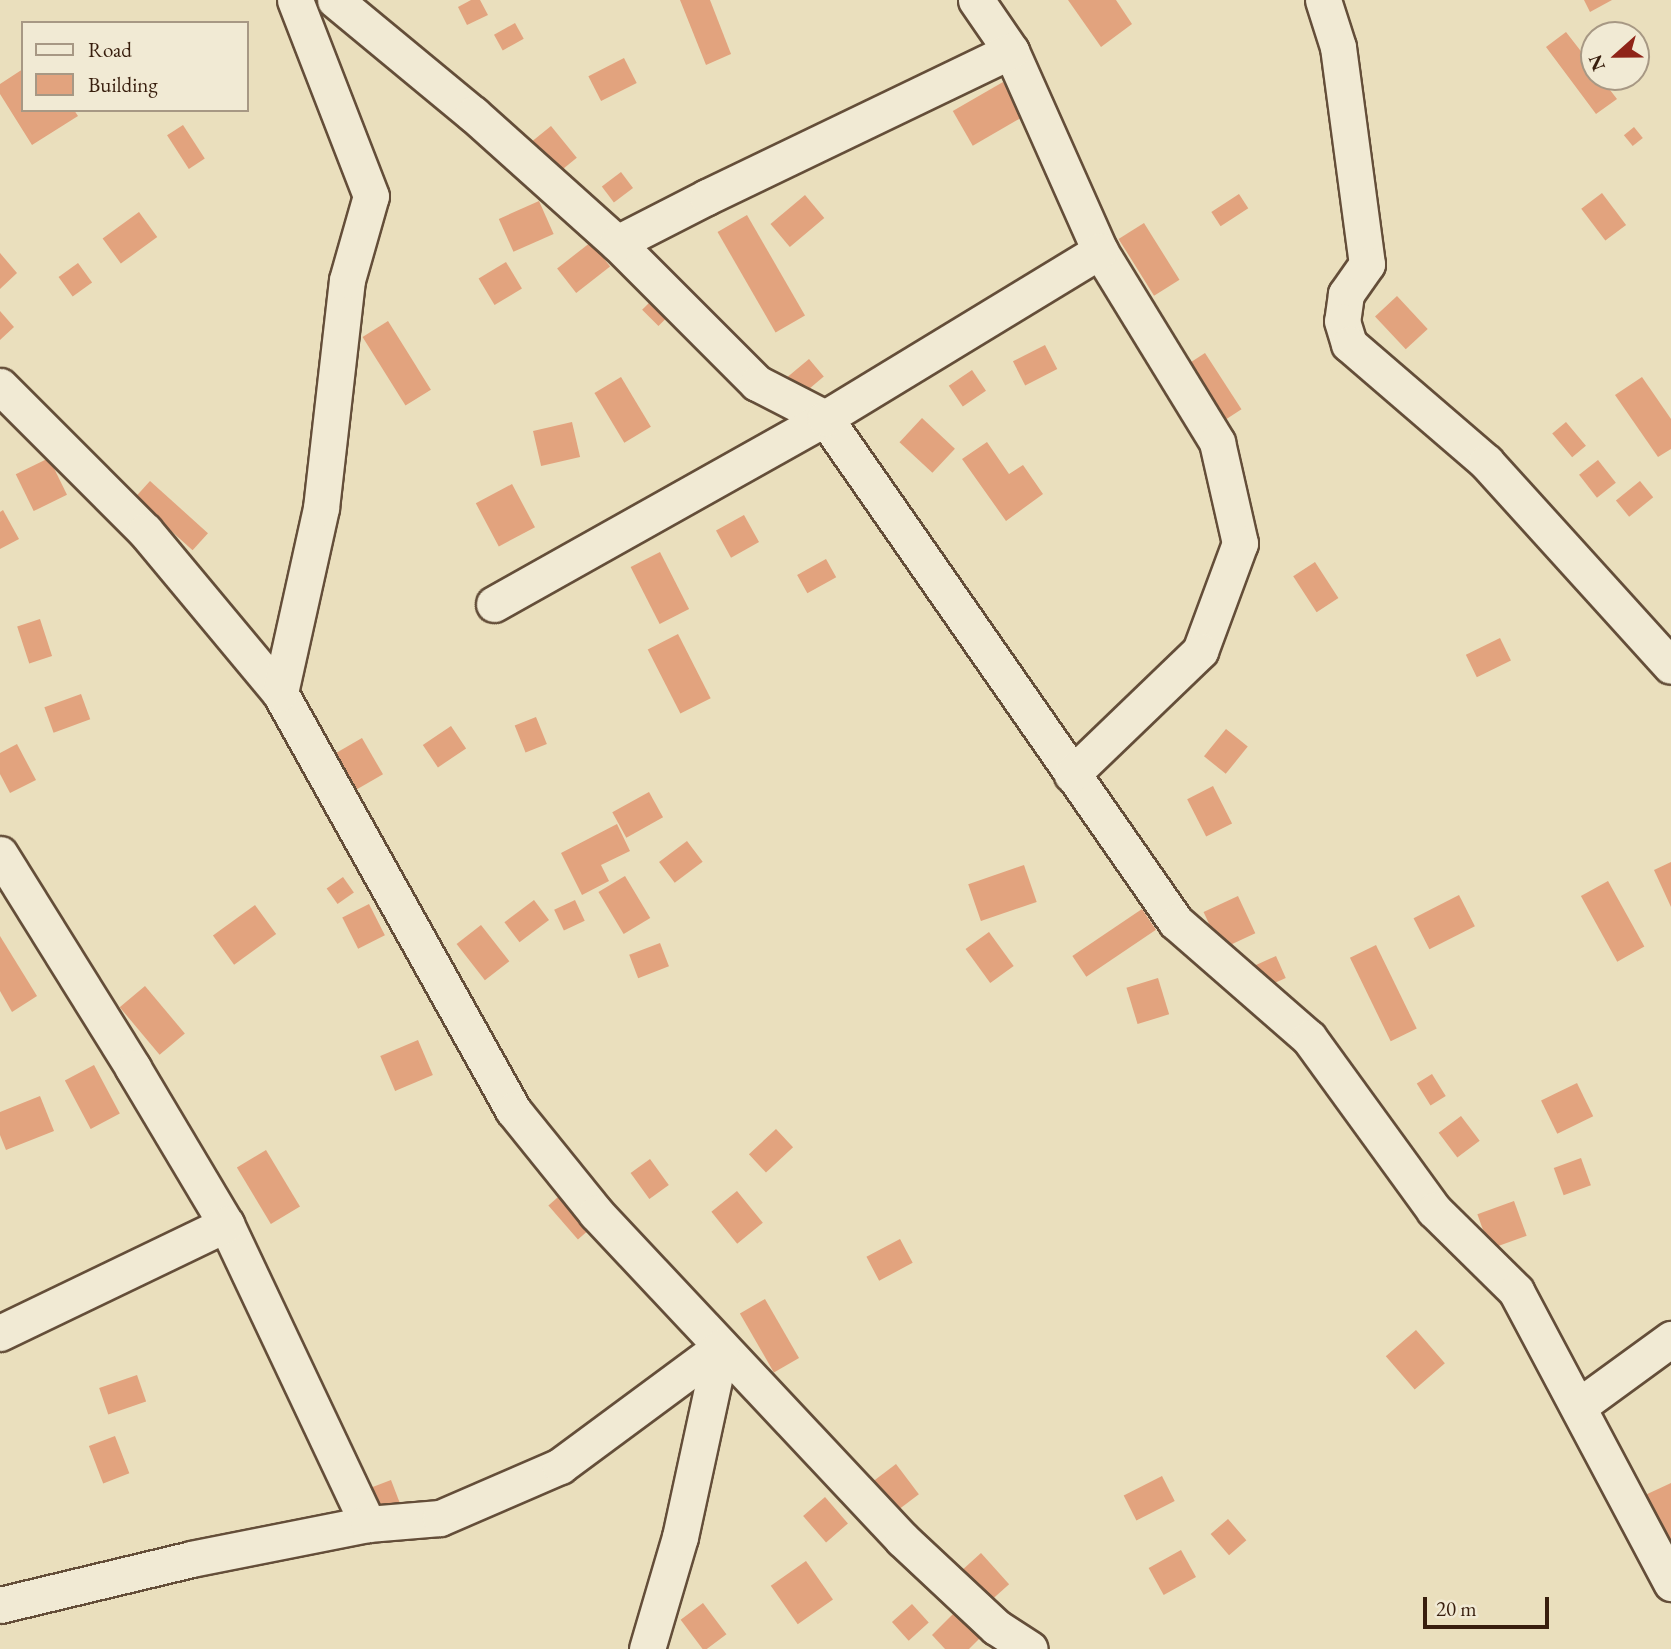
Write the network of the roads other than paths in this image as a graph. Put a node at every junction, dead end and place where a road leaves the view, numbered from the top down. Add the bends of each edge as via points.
1 (295, 0) edge
2 (335, 0) edge
3 (976, 0) edge
4 (1323, 0) edge
5 (1011, 51) junction
6 (617, 243) junction
7 (1100, 251) junction
8 (0, 386) edge
9 (825, 418) junction
10 (494, 604) dead end
11 (1671, 666) edge
12 (280, 693) junction
13 (1072, 774) junction
14 (0, 854) edge
15 (226, 1224) junction
16 (0, 1333) edge
17 (1671, 1339) edge
18 (721, 1347) junction
19 (1579, 1406) junction
20 (368, 1524) junction
21 (1671, 1583) edge
22 (0, 1605) edge
23 (648, 1649) edge
24 (1030, 1649) edge

1 - 12 street via 371,196 348,281 321,508
2 - 6 street via 474,114
3 - 5 street
4 - 11 street via 1338,47 1367,264 1346,294 1342,321 1349,344 1486,462
5 - 6 street
5 - 7 street
6 - 9 street via 757,383
7 - 9 street
7 - 13 street via 1217,442 1240,543 1200,651
8 - 12 street via 145,531
9 - 10 street
9 - 13 street
12 - 18 street via 513,1110 596,1213
13 - 19 street via 1176,922 1309,1038 1434,1210 1516,1291
14 - 15 street
15 - 16 street
15 - 20 street
17 - 19 street
18 - 20 street via 561,1466 440,1518
18 - 23 street via 680,1537
18 - 24 street via 902,1539 996,1627
19 - 21 street
20 - 22 street via 191,1559

